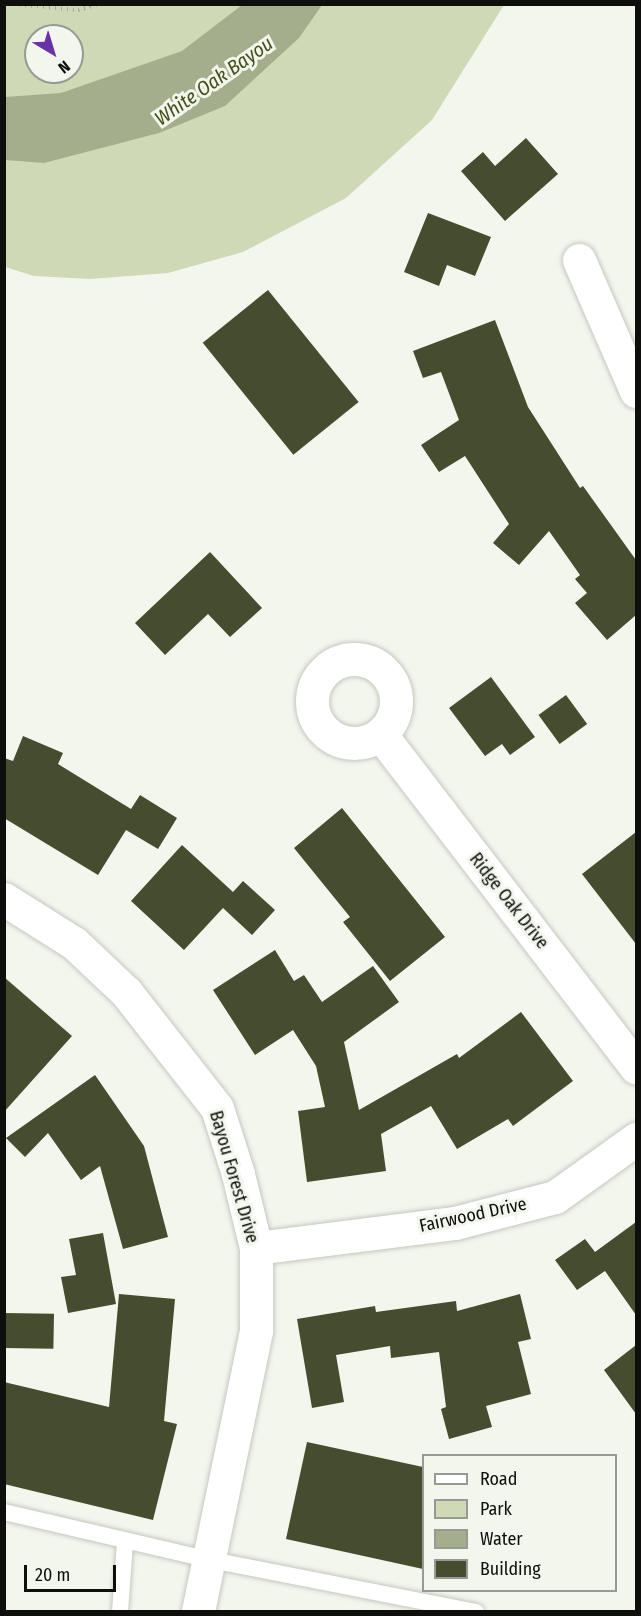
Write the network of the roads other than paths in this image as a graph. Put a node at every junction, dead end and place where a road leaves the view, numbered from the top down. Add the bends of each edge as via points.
1 (579, 260) dead end
2 (636, 391) edge
3 (381, 735) dead end
4 (4, 899) edge
5 (636, 1067) edge
6 (636, 1139) edge
7 (256, 1248) junction
8 (4, 1512) edge
9 (125, 1542) junction
10 (211, 1560) junction
11 (410, 1605) edge
12 (120, 1611) edge
13 (198, 1611) edge
14 (476, 1611) edge

1 - 2 street
3 - 5 street, Ridge Oak Drive
4 - 7 street, Bayou Forest Drive via 74,943 126,992 217,1108
6 - 7 street, Fairwood Drive via 555,1197 454,1223
7 - 10 street, Bayou Forest Drive via 256,1331
8 - 9 lane
9 - 10 lane
9 - 12 lane
10 - 11 lane
10 - 13 street, Bayou Forest Drive
11 - 14 lane

